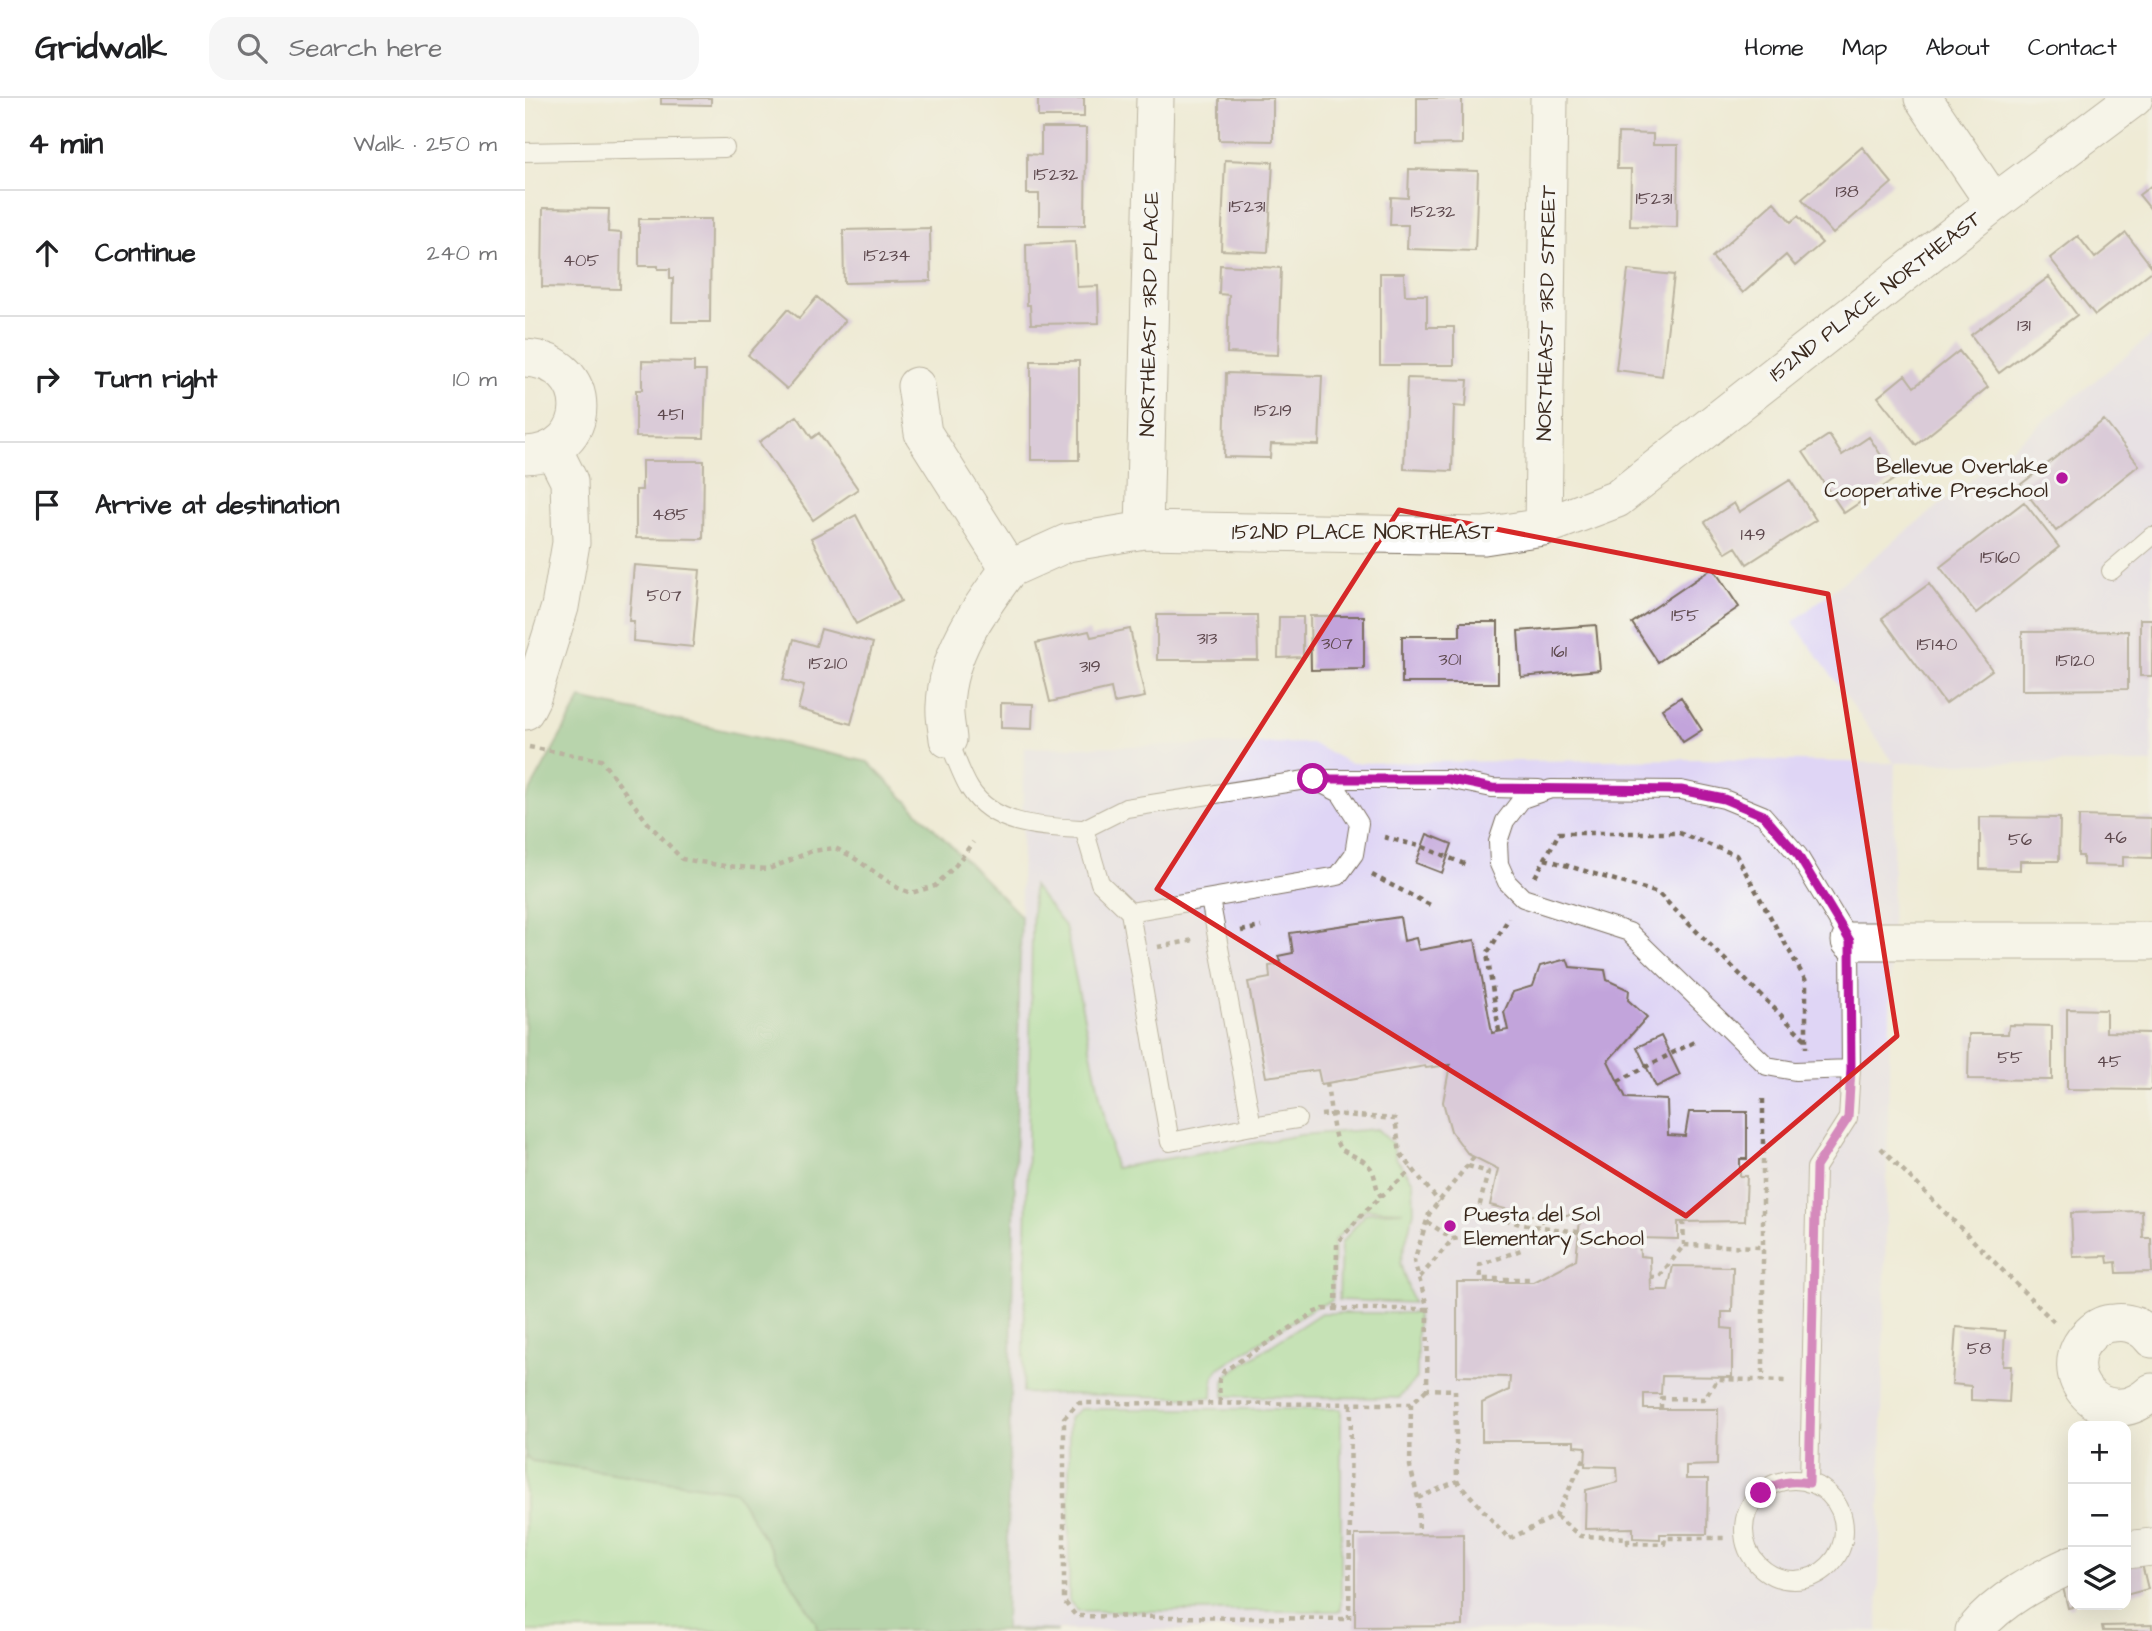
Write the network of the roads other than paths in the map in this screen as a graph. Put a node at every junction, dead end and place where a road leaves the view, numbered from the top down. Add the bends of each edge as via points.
1 (1155, 98) edge
2 (1549, 98) edge
3 (1923, 98) edge
4 (2134, 98) edge
5 (725, 148) dead end
6 (525, 152) edge
7 (1994, 203) junction
8 (525, 358) edge
9 (916, 386) dead end
10 (539, 452) edge
11 (1543, 527) junction
12 (1144, 530) junction
13 (2152, 536) edge
14 (1009, 569) junction
15 (2111, 570) dead end
16 (525, 711) edge
17 (948, 739) joint
18 (1313, 779) junction
19 (1551, 789) junction
20 (1084, 829) junction
21 (1210, 899) junction
22 (1130, 912) junction
23 (1850, 941) junction
24 (2152, 941) edge
25 (1851, 1069) junction
26 (1297, 1119) road end
27 (1252, 1126) junction
28 (2152, 1339) edge
29 (2152, 1392) edge
30 (1809, 1483) junction
31 (2152, 1547) edge
32 (2131, 1549) edge
33 (2068, 1565) edge
34 (1974, 1631) edge

1 - 12 street, NORTHEAST 3RD PLACE
2 - 11 street, NORTHEAST 3RD STREET
3 - 7 street
4 - 7 street, 152ND PLACE NORTHEAST
5 - 6 lane
7 - 11 street, 152ND PLACE NORTHEAST via 1617,499
8 - 10 street via 557,366 576,393 575,425 566,439
9 - 14 street via 923,433
10 - 16 street via 569,481 571,543 560,607
11 - 12 street, 152ND PLACE NORTHEAST via 1485,536
12 - 14 street, 152ND PLACE NORTHEAST via 1067,542
13 - 15 lane
14 - 17 street via 957,648 945,708
17 - 20 lane via 970,790 993,813 1035,826
18 - 19 lane via 1448,779 1492,788
18 - 20 lane via 1126,808
18 - 21 lane via 1341,793 1359,823 1354,854 1338,876
19 - 23 lane via 1681,790 1724,799 1763,815 1798,855
19 - 25 lane via 1523,799 1504,821 1498,842 1499,864 1507,882 1523,898 1629,932 1767,1066 1795,1071
20 - 22 lane via 1100,883
21 - 22 lane
21 - 27 lane
22 - 27 lane via 1170,1142
23 - 24 street
23 - 25 lane
25 - 30 lane via 1848,1118 1816,1167
26 - 27 lane
28 - 29 street via 2137,1326 2109,1323 2084,1339 2076,1368 2088,1395 2114,1408 2129,1407
30 - 30 lane via 1792,1480 1776,1484 1750,1506 1745,1540 1751,1556 1776,1577 1807,1579 1833,1562 1841,1548 1844,1532 1836,1502
31 - 32 street
33 - 34 street via 2030,1584 1986,1616

